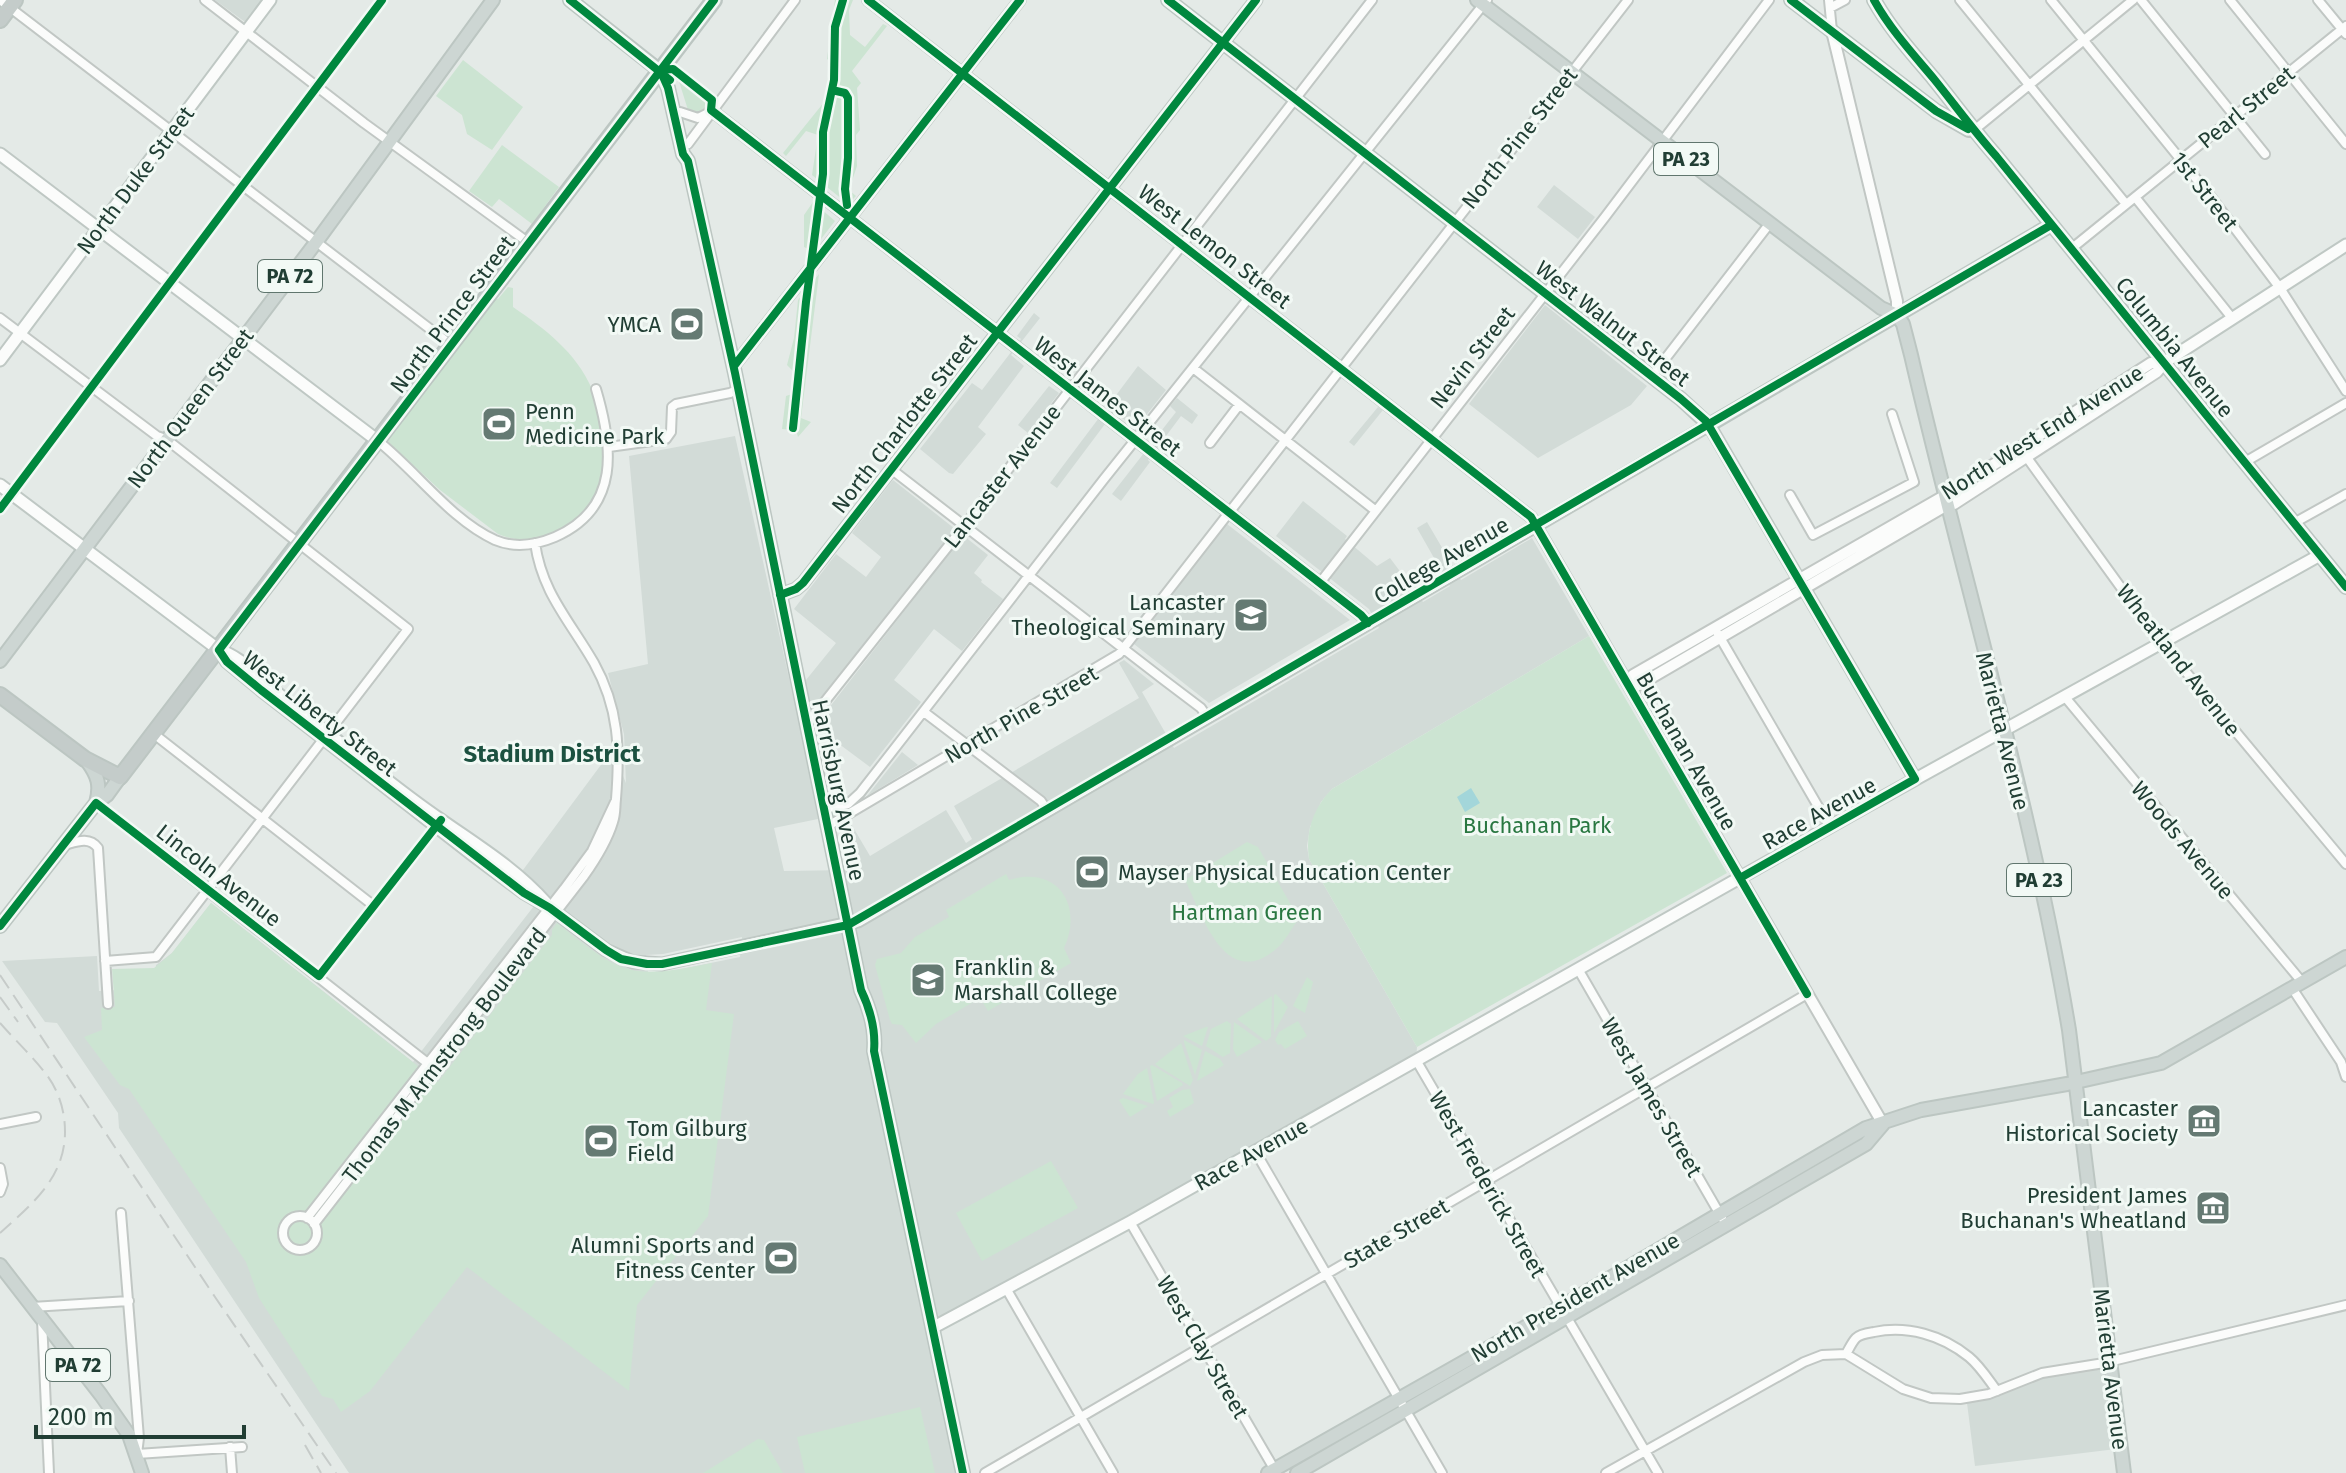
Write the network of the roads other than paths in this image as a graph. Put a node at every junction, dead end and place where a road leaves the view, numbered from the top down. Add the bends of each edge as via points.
1 (205, 0) edge
2 (270, 0) edge
3 (493, 0) edge
4 (570, 0) edge
5 (714, 0) edge
6 (795, 0) edge
7 (868, 0) edge
8 (1020, 0) edge
9 (1168, 0) edge
10 (1256, 0) edge
11 (1372, 0) edge
12 (1628, 0) edge
13 (1769, 0) edge
14 (1791, 0) edge
15 (1845, 0) edge
16 (1874, 0) edge
17 (1960, 0) edge
18 (2051, 0) edge
19 (2133, 0) edge
20 (2141, 0) edge
21 (2230, 0) edge
22 (2318, 0) edge
23 (1483, 2) edge
24 (8, 3) edge
25 (1830, 4) edge
26 (0, 20) edge
27 (2345, 30) edge
28 (246, 31) junction
29 (1832, 31) junction
30 (2084, 41) junction
31 (1223, 43) junction
32 (660, 70) junction
33 (1571, 72) junction
34 (2288, 72) junction
35 (963, 73) junction
36 (2030, 84) junction
37 (1295, 99) junction
38 (711, 110) junction
39 (680, 112) junction
40 (2235, 116) junction
41 (172, 131) junction
42 (1972, 132) junction
43 (1663, 141) junction
44 (391, 142) junction
45 (688, 144) junction
46 (2346, 144) edge
47 (1365, 153) junction
48 (0, 154) edge
49 (2265, 154) dead end
50 (2180, 160) junction
51 (688, 161) junction
52 (1110, 187) junction
53 (2135, 197) junction
54 (2126, 204) junction
55 (850, 218) junction
56 (1454, 222) junction
57 (1770, 223) junction
58 (2051, 225) junction
59 (99, 228) junction
60 (317, 241) junction
61 (529, 243) junction
62 (1183, 244) junction
63 (2346, 245) edge
64 (2071, 249) junction
65 (2280, 288) junction
66 (1545, 293) junction
67 (1250, 296) junction
68 (1897, 315) junction
69 (0, 318) edge
70 (2232, 318) junction
71 (20, 333) junction
72 (997, 333) junction
73 (242, 338) junction
74 (451, 345) junction
75 (0, 360) edge
76 (2165, 362) junction
77 (734, 366) junction
78 (1341, 367) junction
79 (1193, 368) junction
80 (1652, 376) junction
81 (596, 389) dead end
82 (739, 389) junction
83 (1069, 389) junction
84 (2346, 391) edge
85 (2346, 403) edge
86 (1239, 405) junction
87 (1892, 414) dead end
88 (1709, 425) junction
89 (1432, 438) junction
90 (166, 439) junction
91 (1135, 440) junction
92 (1284, 440) junction
93 (378, 441) junction
94 (1210, 443) dead end
95 (609, 447) junction
96 (2023, 452) junction
97 (2245, 462) junction
98 (891, 469) junction
99 (0, 485) edge
100 (11, 494) junction
101 (2346, 494) edge
102 (1790, 495) dead end
103 (1946, 500) junction
104 (0, 509) edge
105 (1376, 511) junction
106 (1228, 513) junction
107 (2294, 523) junction
108 (965, 525) junction
109 (1535, 526) junction
110 (535, 543) junction
111 (299, 544) junction
112 (83, 549) junction
113 (2320, 555) junction
114 (1029, 576) junction
115 (1319, 584) junction
116 (1801, 584) junction
117 (2346, 587) edge
118 (780, 595) junction
119 (1368, 623) junction
120 (1717, 633) junction
121 (2161, 643) junction
122 (1123, 648) junction
123 (219, 650) junction
124 (0, 661) edge
125 (1628, 684) junction
126 (0, 695) edge
127 (2065, 697) junction
128 (924, 712) junction
129 (1207, 717) junction
130 (807, 724) junction
131 (2003, 731) junction
132 (154, 734) junction
133 (326, 736) junction
134 (967, 745) junction
135 (85, 759) junction
136 (120, 777) junction
137 (1915, 779) junction
138 (96, 803) junction
139 (824, 809) junction
140 (1047, 810) junction
141 (263, 818) junction
142 (438, 824) junction
143 (828, 826) junction
144 (1830, 827) junction
145 (63, 846) junction
146 (2346, 864) edge
147 (1740, 878) junction
148 (209, 889) junction
149 (374, 906) junction
150 (553, 910) junction
151 (848, 925) junction
152 (0, 926) edge
153 (2346, 957) edge
154 (105, 961) junction
155 (1578, 969) junction
156 (319, 976) junction
157 (2297, 985) junction
158 (1807, 994) junction
159 (108, 1004) dead end
160 (2342, 1054) edge
161 (1416, 1060) junction
162 (430, 1065) junction
163 (2346, 1077) edge
164 (2075, 1082) junction
165 (1646, 1087) junction
166 (36, 1117) dead end
167 (0, 1124) edge
168 (1883, 1124) junction
169 (1255, 1151) junction
170 (0, 1168) edge
171 (1486, 1181) junction
172 (0, 1192) edge
173 (121, 1213) dead end
174 (1720, 1214) junction
175 (310, 1221) dead end
176 (1130, 1222) junction
177 (1727, 1226) junction
178 (0, 1265) edge
179 (1326, 1274) junction
180 (1007, 1290) junction
181 (129, 1301) junction
182 (2346, 1305) edge
183 (32, 1307) junction
184 (1559, 1307) junction
185 (42, 1319) junction
186 (1566, 1320) junction
187 (934, 1327) junction
188 (1202, 1346) junction
189 (1846, 1354) junction
190 (2110, 1361) junction
191 (1997, 1391) junction
192 (1399, 1399) junction
193 (1406, 1411) junction
194 (1080, 1417) junction
195 (230, 1447) junction
196 (242, 1447) dead end
197 (1645, 1451) junction
198 (137, 1454) junction
199 (1273, 1472) edge
200 (49, 1473) edge
201 (142, 1473) edge
202 (232, 1473) edge
203 (963, 1473) edge
204 (985, 1473) edge
205 (1113, 1473) edge
206 (1297, 1473) edge
207 (1442, 1473) edge
208 (1606, 1473) edge
209 (1658, 1473) edge
210 (2124, 1473) edge

1 - 28 street
2 - 28 main road, North Duke Street
3 - 44 main road, North Queen Street / PA 72
4 - 32 main road
5 - 32 highway, North Prince Street
6 - 38 street
7 - 35 street, West Lemon Street
8 - 35 street
9 - 31 main road, West Walnut Street
10 - 31 main road, North Charlotte Street
11 - 37 street, Lancaster Avenue
12 - 33 street, North Pine Street
13 - 43 street, Nevin Street
14 - 29 main road
15 - 25 street
16 - 42 main road
17 - 36 street
18 - 30 street, 1st Street
19 - 30 street
20 - 40 street
21 - 34 street
22 - 27 street
23 - 33 main road, PA 23
23 - 47 street
24 - 26 highway
24 - 41 street
25 - 29 street, Marietta Avenue
27 - 34 street, Pearl Street
28 - 41 main road, North Duke Street
28 - 44 street
29 - 42 main road via 1936,111
29 - 68 street, Marietta Avenue
30 - 36 street
30 - 50 street, 1st Street
31 - 37 main road, West Walnut Street
31 - 52 main road, North Charlotte Street
32 - 39 main road, Harrisburg Avenue via 672,85
32 - 51 main road, Harrisburg Avenue
32 - 61 highway, North Prince Street
33 - 43 main road, PA 23
33 - 56 street, North Pine Street
34 - 40 street, Pearl Street
34 - 46 street
35 - 52 street, West Lemon Street
35 - 55 street
36 - 42 street
36 - 54 street
37 - 47 main road, West Walnut Street
37 - 62 street, Lancaster Avenue
38 - 39 street via 698,118
38 - 45 street
38 - 55 street, West James Street
39 - 45 main road, Harrisburg Avenue
40 - 49 street
40 - 50 street, Pearl Street
41 - 59 main road, North Duke Street
41 - 60 street
42 - 58 main road, Columbia Avenue
43 - 57 main road, PA 23
43 - 66 street, Nevin Street
44 - 60 main road, North Queen Street / PA 72
44 - 61 street
45 - 51 main road, Harrisburg Avenue
47 - 56 main road, West Walnut Street
47 - 67 street
48 - 59 main road
50 - 53 street, Pearl Street
50 - 65 street, 1st Street
51 - 77 main road, Harrisburg Avenue
52 - 62 street, West Lemon Street
52 - 72 main road, North Charlotte Street
53 - 54 street, Pearl Street
53 - 70 street
54 - 64 street, Pearl Street
55 - 72 street, West James Street
55 - 77 street
56 - 66 main road, West Walnut Street
56 - 78 street, North Pine Street
57 - 68 main road, PA 23
57 - 80 street
58 - 64 main road, Columbia Avenue
58 - 68 main road, College Avenue
59 - 71 main road, North Duke Street
59 - 73 main road
60 - 73 main road, North Queen Street / PA 72
60 - 74 street
61 - 74 highway, North Prince Street
62 - 67 street, West Lemon Street
62 - 83 street, Lancaster Avenue
63 - 65 main road
64 - 76 main road, Columbia Avenue
65 - 70 main road
65 - 84 street, 1st Street
66 - 80 main road, West Walnut Street
66 - 89 street, Nevin Street
67 - 78 street, West Lemon Street
67 - 79 street
68 - 88 main road, College Avenue
68 - 103 main road, Marietta Avenue / PA 23
69 - 71 street
70 - 76 main road
71 - 75 main road, North Duke Street
71 - 90 street
72 - 83 street, West James Street
72 - 98 main road, North Charlotte Street
73 - 90 main road, North Queen Street / PA 72
73 - 93 main road
74 - 93 highway, North Prince Street
76 - 96 street, North West End Avenue via 2151,363
76 - 97 main road, Columbia Avenue
77 - 82 main road, Harrisburg Avenue
78 - 89 street, West Lemon Street
78 - 92 street, North Pine Street
79 - 86 street
79 - 91 street
80 - 88 main road, West Walnut Street
81 - 95 street
82 - 95 street via 676,404 666,439
82 - 118 main road, Harrisburg Avenue
83 - 91 street, West James Street
83 - 108 street, Lancaster Avenue
85 - 97 street
86 - 92 street
86 - 94 street
87 - 102 street via 1914,482 1813,535
88 - 109 main road, College Avenue
88 - 116 main road, West Walnut Street
89 - 105 street, Nevin Street
89 - 109 street, West Lemon Street via 1531,517
90 - 111 street
90 - 112 main road, North Queen Street / PA 72
91 - 106 street, West James Street
91 - 114 street
92 - 105 street
92 - 106 street, North Pine Street
93 - 110 street via 484,534 508,544
93 - 111 highway, North Prince Street
95 - 110 street via 605,484 593,507 574,526
96 - 103 street, North West End Avenue
96 - 121 street, Wheatland Avenue
97 - 107 main road, Columbia Avenue
98 - 108 street
98 - 118 main road, North Charlotte Street via 799,586
99 - 100 main road, West Liberty Street
100 - 104 street
100 - 112 main road, West Liberty Street
101 - 107 street
103 - 116 street, North West End Avenue
103 - 131 main road, Marietta Avenue / PA 23
105 - 115 street, Nevin Street
106 - 115 street, West James Street
106 - 122 street, North Pine Street
107 - 113 main road, Columbia Avenue
108 - 114 street
108 - 130 street, Lancaster Avenue
109 - 119 main road, College Avenue
109 - 125 street, Buchanan Avenue
110 - 150 street, Thomas M Armstrong Boulevard via 543,580 594,663 619,744 615,801 592,851
111 - 123 highway, North Prince Street
111 - 133 street via 408,629
112 - 123 main road, West Liberty Street
112 - 124 main road, North Queen Street / PA 72
113 - 117 main road, Columbia Avenue
113 - 121 main road, Race Avenue
114 - 122 street
114 - 128 street
115 - 119 street, West James Street
116 - 120 street, North West End Avenue
116 - 137 main road, West Walnut Street
118 - 130 main road, Harrisburg Avenue
119 - 129 main road, College Avenue
120 - 125 street, North West End Avenue via 1639,685
120 - 144 street
121 - 127 main road, Race Avenue
121 - 146 street, Wheatland Avenue
122 - 129 street
122 - 134 street, North Pine Street via 1105,664
123 - 132 highway, North Prince Street
123 - 133 main road, West Liberty Street via 227,662
125 - 147 street, Buchanan Avenue
126 - 135 highway
127 - 131 main road, Race Avenue
127 - 157 street, Woods Avenue
128 - 134 street
128 - 139 street via 855,799
129 - 140 main road, College Avenue
130 - 139 main road, Harrisburg Avenue
131 - 137 main road, Race Avenue
131 - 164 main road, Marietta Avenue / PA 23 via 2056,959
132 - 136 highway, North Prince Street
132 - 141 street
133 - 141 street
133 - 142 main road, West Liberty Street
134 - 140 street
134 - 143 street, North Pine Street
135 - 136 highway
135 - 138 main road via 97,774
136 - 138 main road, North Prince Street
137 - 144 main road, Race Avenue
138 - 145 main road, North Prince Street
138 - 148 street, Lincoln Avenue
139 - 143 main road, Harrisburg Avenue
140 - 151 main road, College Avenue
141 - 148 street
141 - 149 street
142 - 149 street
142 - 150 main road, West Liberty Street
143 - 151 main road, Harrisburg Avenue
144 - 147 main road, Race Avenue
145 - 152 main road, North Prince Street
145 - 154 street via 84,840 98,848
147 - 155 main road, Race Avenue
147 - 158 street, Buchanan Avenue
148 - 154 street via 156,957
148 - 156 street, Lincoln Avenue
149 - 156 street
150 - 151 main road, West Liberty Street via 621,959 647,964
150 - 162 street, Thomas M Armstrong Boulevard
151 - 187 main road, Harrisburg Avenue via 867,1039 874,1051
153 - 157 main road, North President Avenue
154 - 159 street
155 - 161 main road, Race Avenue
155 - 165 street, West James Street
156 - 162 street, Lincoln Avenue
157 - 160 street, Woods Avenue
157 - 164 main road, North President Avenue via 2161,1063
158 - 165 street, State Street
158 - 168 street, Buchanan Avenue
160 - 163 street, Woods Avenue
161 - 169 main road, Race Avenue
161 - 171 street, West Frederick Street
162 - 175 street, Thomas M Armstrong Boulevard
164 - 168 main road, North President Avenue via 1921,1110
164 - 190 main road, Marietta Avenue / PA 23
165 - 171 street, State Street
165 - 174 street, West James Street
166 - 167 street
168 - 174 main road, North President Avenue via 1866,1128
168 - 177 main road, North President Avenue via 1866,1144
169 - 176 main road, Race Avenue
169 - 179 street
170 - 172 street
171 - 179 street, State Street
171 - 184 street, West Frederick Street
173 - 181 street
174 - 177 street, West James Street
174 - 184 main road, North President Avenue
176 - 180 main road, Race Avenue
176 - 188 street, West Clay Street
177 - 186 main road, North President Avenue
178 - 183 main road, PA 72
179 - 188 street, State Street
179 - 192 street
180 - 187 main road, Race Avenue
180 - 194 street
181 - 183 street
181 - 198 street
182 - 190 street
183 - 185 main road, PA 72
184 - 186 street, West Frederick Street
184 - 192 main road, North President Avenue
185 - 198 main road, PA 72 via 109,1406
185 - 200 street
186 - 193 main road, North President Avenue
186 - 197 street, West Frederick Street
187 - 203 main road, Harrisburg Avenue
188 - 194 street, State Street
188 - 199 street, West Clay Street
189 - 191 street via 1895,1385 1931,1398 1960,1399
189 - 191 street via 1864,1334 1920,1332 1966,1354
189 - 197 street via 1804,1362
190 - 191 street via 2034,1375
190 - 210 main road, Marietta Avenue / PA 23
192 - 193 street
192 - 199 main road, North President Avenue
193 - 206 main road, North President Avenue
193 - 207 street
194 - 204 street, State Street
194 - 205 street
195 - 196 street
195 - 198 street
195 - 202 street
197 - 208 street
197 - 209 street, West Frederick Street
198 - 201 main road, PA 72

